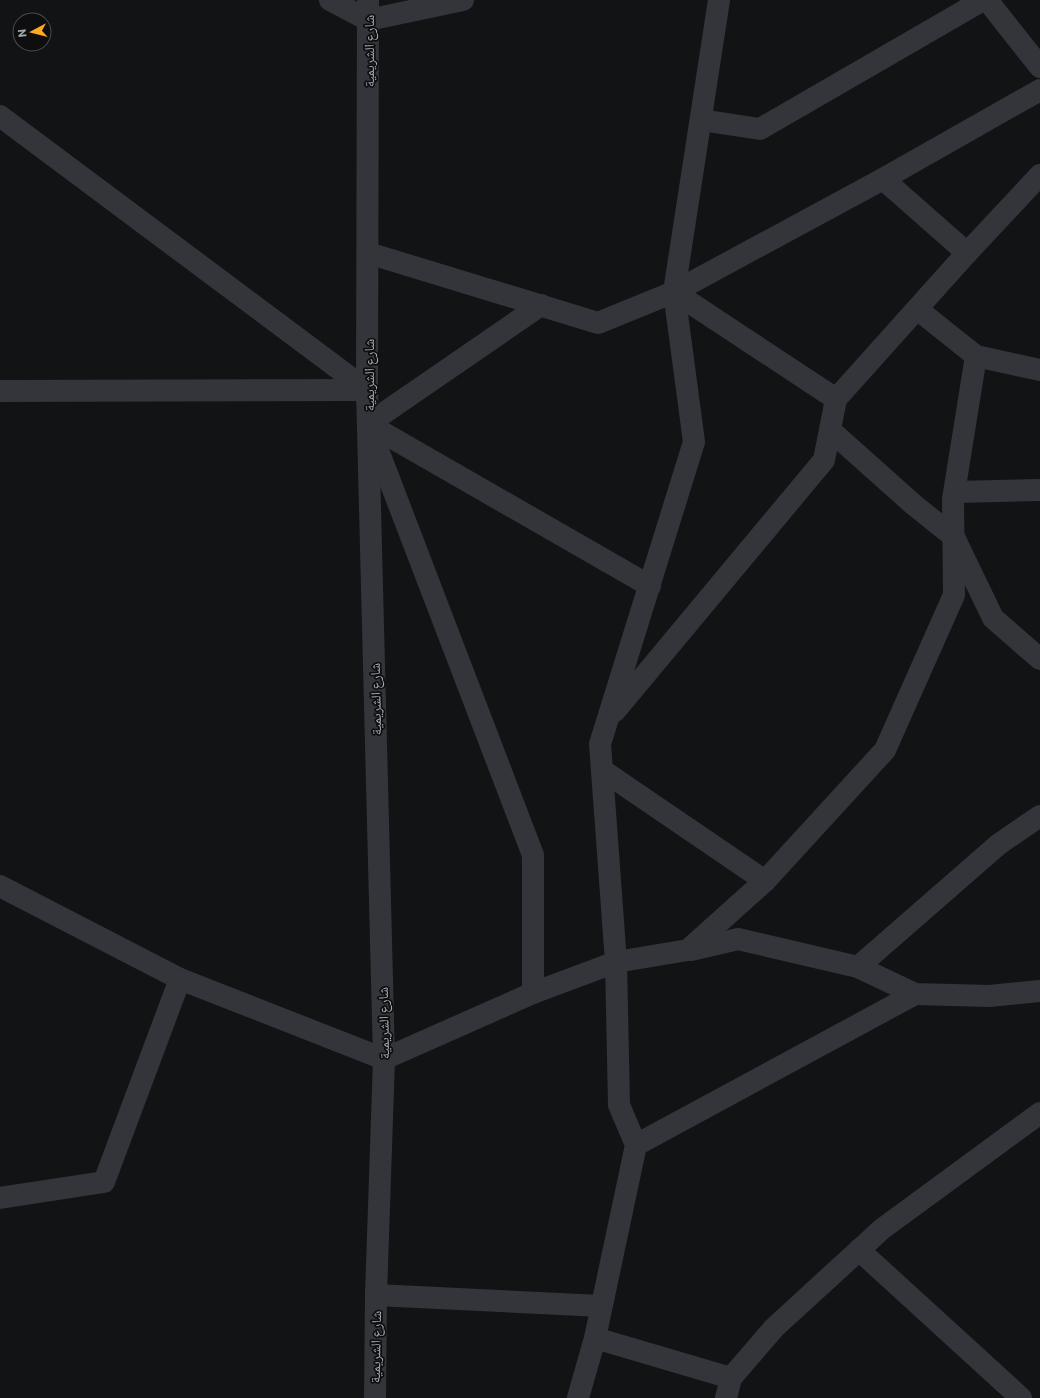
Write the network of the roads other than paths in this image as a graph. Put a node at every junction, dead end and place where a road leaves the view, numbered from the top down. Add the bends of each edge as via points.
1 (330, 0) edge
2 (463, 0) edge
3 (719, 0) edge
4 (983, 0) edge
5 (987, 0) edge
6 (368, 10) edge
7 (1040, 67) edge
8 (1040, 90) edge
9 (0, 116) edge
10 (701, 120) junction
11 (1040, 175) edge
12 (883, 179) junction
13 (368, 253) junction
14 (967, 253) junction
15 (674, 292) junction
16 (541, 305) junction
17 (917, 309) junction
18 (976, 356) junction
19 (1040, 370) edge
20 (367, 390) junction
21 (0, 391) edge
22 (836, 399) junction
23 (368, 424) junction
24 (830, 430) junction
25 (1040, 490) edge
26 (955, 492) junction
27 (954, 537) junction
28 (650, 586) junction
29 (1040, 659) edge
30 (609, 718) junction
31 (602, 770) junction
32 (1040, 816) edge
33 (765, 881) junction
34 (0, 886) edge
35 (688, 950) junction
36 (616, 962) junction
37 (858, 967) junction
38 (180, 979) junction
39 (1040, 991) edge
40 (532, 993) junction
41 (915, 994) junction
42 (384, 1059) junction
43 (1040, 1113) edge
44 (636, 1145) junction
45 (0, 1198) edge
46 (859, 1250) junction
47 (376, 1296) junction
48 (601, 1306) junction
49 (595, 1338) junction
50 (729, 1388) edge
51 (375, 1398) edge
52 (578, 1398) edge
53 (1021, 1398) edge

1 - 6 street
2 - 6 street
3 - 10 street
4 - 10 street via 760,128
5 - 7 street
6 - 13 street, شارع الشريمية
8 - 12 street
9 - 20 street
10 - 15 street
11 - 14 street
12 - 14 street
12 - 15 street
13 - 16 street
13 - 20 street, شارع الشريمية
14 - 17 street
15 - 16 street via 598,323
15 - 22 street
15 - 28 street via 694,442
16 - 23 street
17 - 18 street
17 - 22 street
18 - 19 street
18 - 26 street
20 - 21 street
20 - 23 street, شارع الشريمية
22 - 24 street
23 - 28 street
23 - 40 street via 533,855
23 - 42 street, شارع الشريمية
24 - 27 street
24 - 30 street via 824,460
25 - 26 street
26 - 27 street
27 - 29 street via 993,618
27 - 33 street via 954,595 885,750
28 - 30 street
30 - 31 street via 600,744
31 - 33 street
31 - 36 street
32 - 37 street via 999,844
33 - 35 street
34 - 38 street
35 - 36 street
35 - 37 street via 738,939
36 - 40 street
36 - 44 street via 619,1105
37 - 41 street
38 - 42 street
38 - 45 street via 104,1182
39 - 41 street via 989,996
40 - 42 street
41 - 44 street
42 - 47 street, شارع الشريمية
43 - 46 street via 882,1229
44 - 48 street
46 - 50 street via 774,1328
46 - 53 street
47 - 48 street
47 - 51 street, شارع الشريمية
48 - 49 street
49 - 50 street
49 - 52 street

